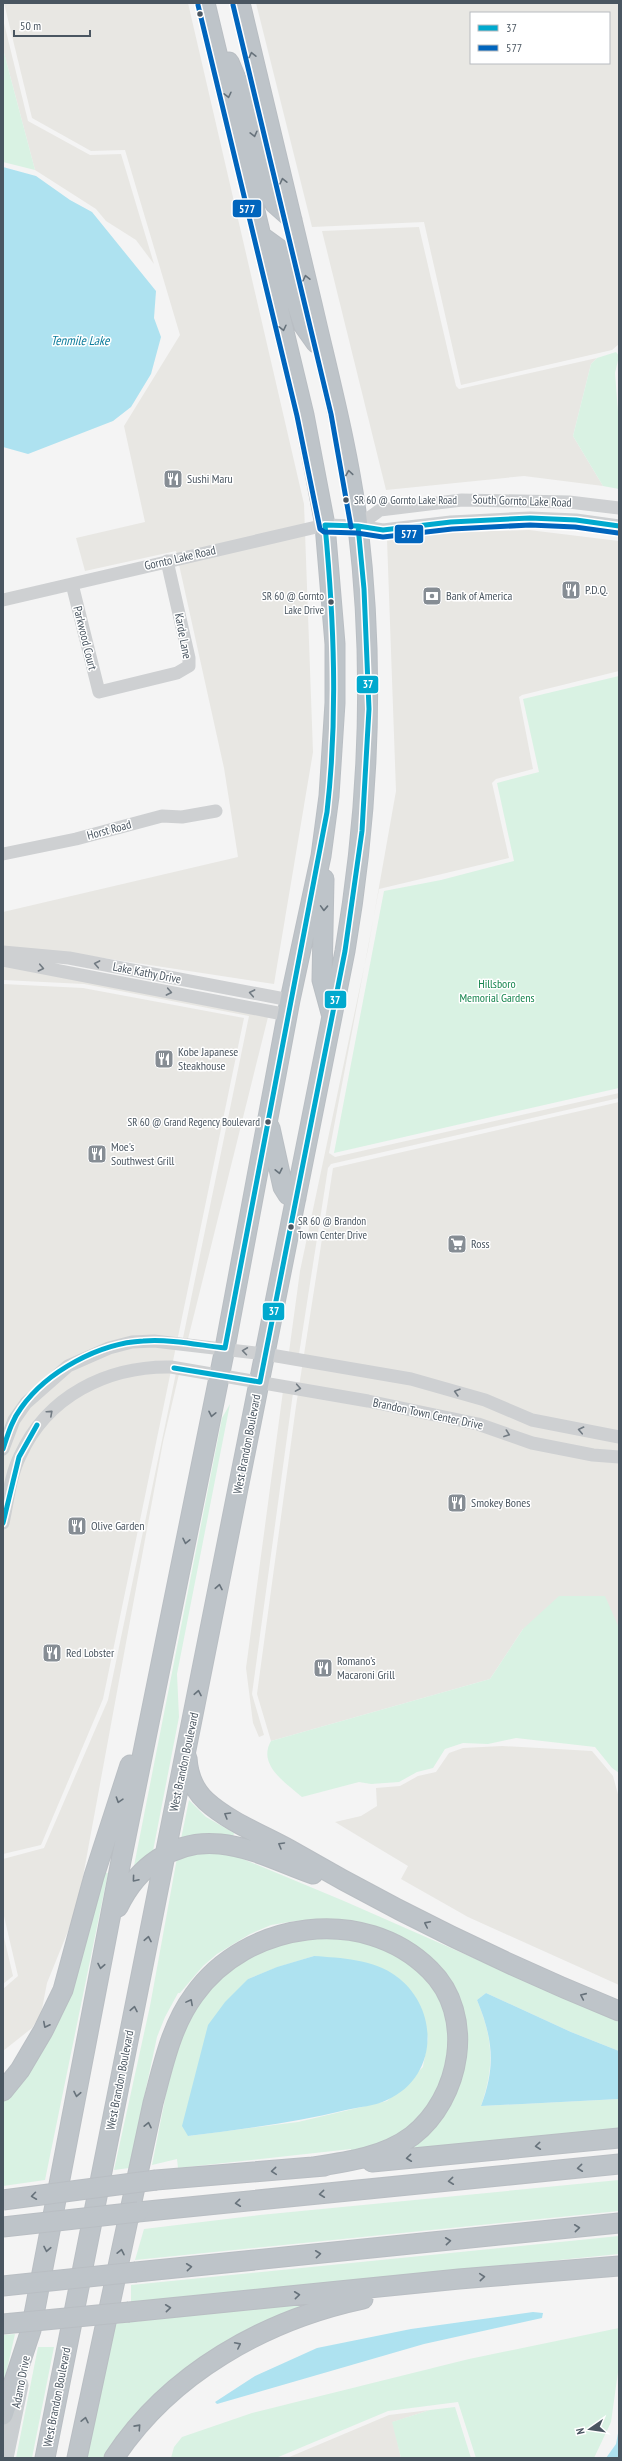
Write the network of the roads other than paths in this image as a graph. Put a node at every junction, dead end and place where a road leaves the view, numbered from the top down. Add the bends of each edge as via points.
1 (240, 3) edge
2 (206, 4) edge
3 (292, 219) junction
4 (261, 236) junction
5 (324, 354) junction
6 (619, 508) edge
7 (325, 525) junction
8 (358, 526) junction
9 (619, 526) edge
10 (167, 561) junction
11 (72, 584) junction
12 (3, 600) edge
13 (99, 692) joint
14 (216, 811) dead end
15 (3, 854) edge
16 (321, 856) junction
17 (3, 952) edge
18 (3, 960) edge
19 (289, 1008) junction
20 (332, 1013) junction
21 (268, 1119) junction
22 (296, 1198) junction
23 (225, 1348) junction
24 (265, 1354) junction
25 (219, 1375) junction
26 (260, 1382) junction
27 (619, 1437) edge
28 (3, 1449) edge
29 (619, 1457) edge
30 (3, 1523) edge
31 (157, 1683) junction
32 (186, 1751) junction
33 (164, 1854) junction
34 (363, 1893) junction
35 (109, 1928) junction
36 (619, 2011) edge
37 (3, 2091) edge
38 (619, 2138) edge
39 (619, 2164) edge
40 (313, 2168) junction
41 (3, 2200) edge
42 (619, 2223) edge
43 (3, 2227) edge
44 (619, 2266) edge
45 (458, 2279) junction
46 (3, 2286) edge
47 (3, 2324) edge
48 (31, 2330) junction
49 (3, 2415) edge
50 (5, 2458) edge
51 (45, 2458) edge
52 (77, 2458) edge
53 (114, 2458) edge

3 -> 1 highway, West Brandon Boulevard
2 -> 3 highway via 245,100 268,192 275,204
2 -> 4 highway
5 -> 3 highway, West Brandon Boulevard
4 - 5 highway via 279,248 304,326
4 -> 7 highway via 304,416
8 -> 5 highway, West Brandon Boulevard via 338,413
6 - 8 street, South Gornto Lake Road via 569,502 462,500 380,510
7 - 8 street, Gornto Lake Road
7 - 10 street, Gornto Lake Road
7 - 16 highway via 334,637 335,703 329,796
8 - 9 street, South Gornto Lake Road via 383,530 451,522 530,518 576,520
8 - 20 highway, West Brandon Boulevard via 367,646 367,768 355,891
10 - 11 street, Gornto Lake Road
10 - 13 street, Karde Lane via 190,658 189,666 177,673
11 - 12 street, Gornto Lake Road
11 - 13 street, Parkwood Court
14 - 15 street, Horst Road via 182,817 162,816 76,839
16 - 19 highway
16 -> 20 highway via 325,888 322,980
19 -> 17 street, Lake Kathy Drive via 69,958
18 -> 19 street, Lake Kathy Drive
19 - 21 highway
20 - 22 highway, West Brandon Boulevard
21 -> 22 highway via 282,1186 288,1195
21 - 23 highway
22 - 24 highway, West Brandon Boulevard
24 -> 23 street, Brandon Town Center Drive
23 - 25 highway
23 - 28 street, Brandon Town Center Drive via 154,1341 132,1342 88,1355 54,1376 26,1403 14,1420
24 - 26 highway, West Brandon Boulevard
27 -> 24 street, Brandon Town Center Drive via 532,1420 485,1400 411,1379
25 - 26 street, Brandon Town Center Drive
30 -> 25 street, Brandon Town Center Drive via 19,1456 39,1423 67,1399 95,1381 132,1369 170,1367
25 -> 31 highway
26 -> 29 street, Brandon Town Center Drive via 478,1424 532,1443 593,1456
32 -> 26 highway, West Brandon Boulevard
31 - 35 highway
31 -> 37 highway via 94,1876 63,1990 20,2070
32 - 33 highway, West Brandon Boulevard
34 -> 32 highway via 212,1806 193,1783
33 - 34 highway via 207,1843 233,1846
33 -> 35 highway via 134,1879
51 -> 33 highway, West Brandon Boulevard
36 -> 34 highway via 462,1941
35 -> 48 highway
38 -> 40 highway
39 -> 43 highway, bridge
40 -> 41 highway, bridge via 156,2180
52 -> 40 highway via 153,2103 166,2053 193,1996 227,1959 270,1938 296,1931 327,1928 366,1933 387,1940 411,1953 431,1971 443,1988 455,2018 458,2041 455,2069 445,2096 432,2117 412,2136 391,2148 354,2161
46 -> 42 highway, bridge
45 -> 44 highway
47 -> 45 highway, bridge
53 -> 45 highway via 157,2407 201,2369 228,2350 304,2314 333,2305
48 - 49 highway
48 - 50 main road, Adamo Drive

